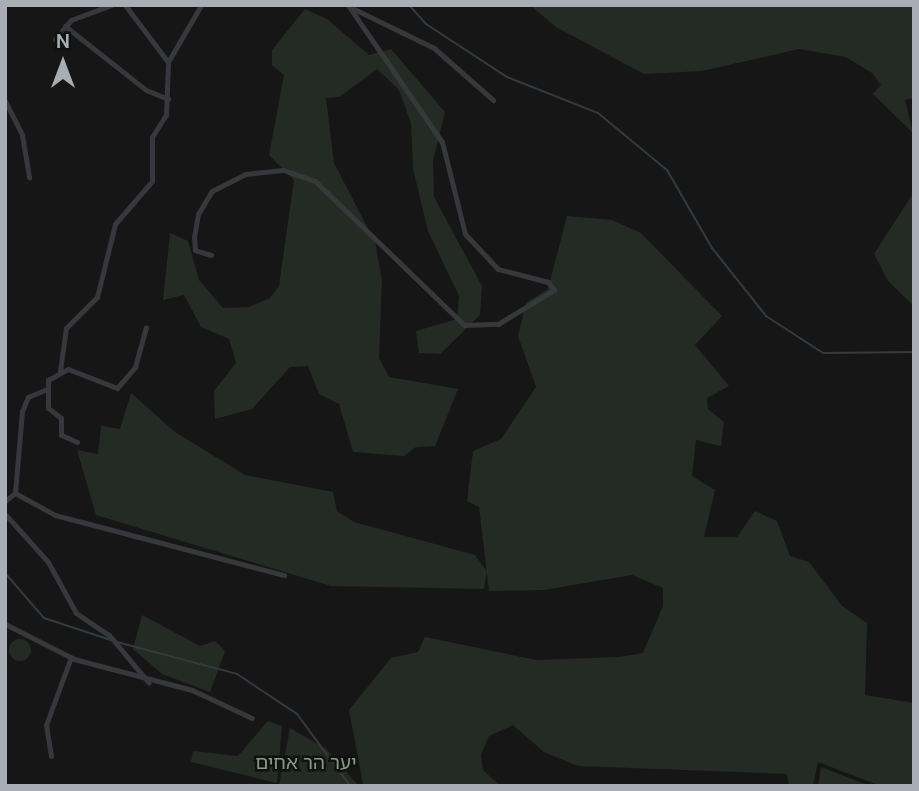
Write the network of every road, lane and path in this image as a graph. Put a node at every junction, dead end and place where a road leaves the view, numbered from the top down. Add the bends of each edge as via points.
1 (111, 5) edge
2 (125, 5) edge
3 (201, 5) edge
4 (349, 5) edge
5 (65, 26) junction
6 (55, 39) dead end
7 (168, 62) junction
8 (168, 99) junction
9 (493, 100) dead end
10 (5, 101) edge
11 (8, 112) edge
12 (29, 177) dead end
13 (211, 255) dead end
14 (146, 327) dead end
15 (60, 371) junction
16 (47, 389) junction
17 (77, 442) dead end
18 (15, 493) junction
19 (5, 501) edge
20 (5, 514) edge
21 (284, 575) dead end
22 (5, 624) edge
23 (71, 657) junction
24 (149, 683) junction
25 (252, 718) dead end
26 (51, 756) dead end

1 - 5 street
2 - 7 street
3 - 7 street
4 - 9 street via 434,48
4 - 13 street via 442,142 466,234 498,269 548,282 554,290 498,324 457,321 315,181 283,170 245,174 212,191 198,214 194,237 195,250
5 - 6 street
5 - 8 street via 146,90
7 - 8 street
8 - 15 street via 164,123 152,137 152,181 114,224 97,297 66,328
10 - 11 street
11 - 12 street
14 - 15 street via 135,367 117,388
15 - 16 street
16 - 17 street via 48,408 61,418 61,435
16 - 18 street via 28,397 22,411
18 - 19 street
18 - 21 street via 55,515
20 - 24 street via 48,562 76,613 109,635
22 - 23 street
23 - 24 street
23 - 26 street via 46,725
24 - 25 street via 192,690

